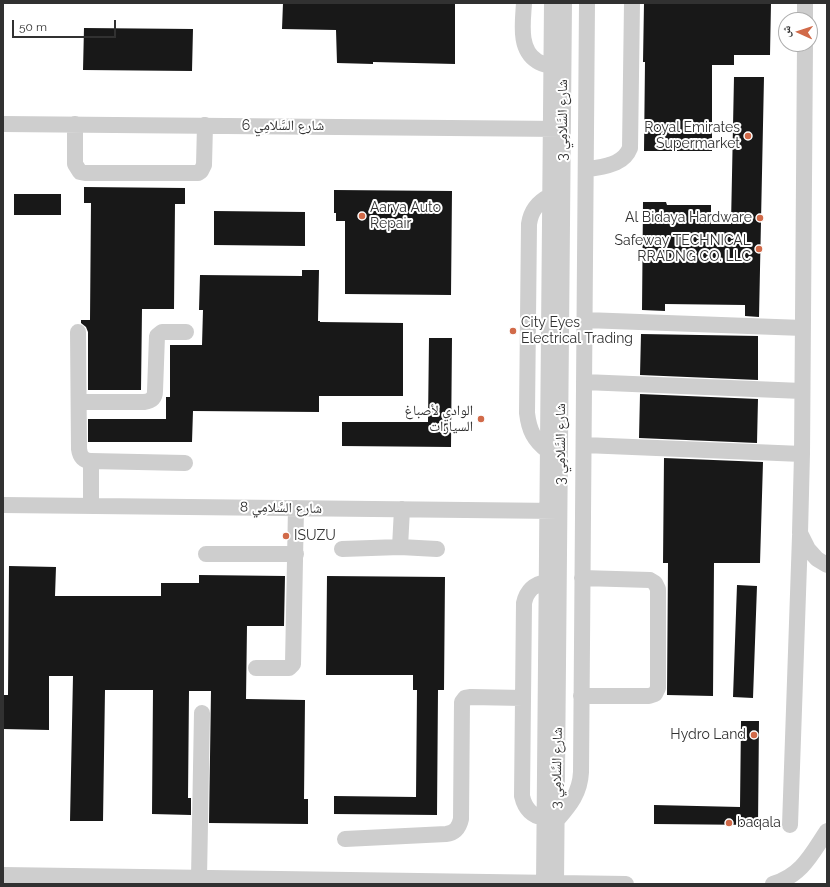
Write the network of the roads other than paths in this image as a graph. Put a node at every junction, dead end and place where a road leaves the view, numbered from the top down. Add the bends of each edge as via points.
1 (524, 3) edge
2 (552, 3) edge
3 (564, 3) edge
4 (587, 3) edge
5 (632, 3) edge
6 (805, 52) edge
7 (552, 66) junction
8 (3, 124) edge
9 (75, 124) junction
10 (205, 126) junction
11 (557, 128) junction
12 (586, 170) junction
13 (550, 196) junction
14 (584, 320) junction
15 (803, 328) junction
16 (78, 332) dead end
17 (186, 332) dead end
18 (584, 382) junction
19 (802, 391) junction
20 (79, 402) junction
21 (584, 445) junction
22 (548, 450) junction
23 (802, 454) junction
24 (91, 462) junction
25 (186, 464) dead end
26 (3, 505) edge
27 (91, 506) junction
28 (296, 508) junction
29 (402, 509) junction
30 (554, 511) junction
31 (800, 533) junction
32 (400, 547) junction
33 (437, 548) dead end
34 (342, 550) dead end
35 (206, 554) dead end
36 (296, 554) junction
37 (827, 565) edge
38 (798, 577) junction
39 (582, 578) junction
40 (547, 582) junction
41 (256, 668) dead end
42 (581, 696) junction
43 (523, 698) junction
44 (202, 713) dead end
45 (551, 819) junction
46 (790, 825) dead end
47 (827, 831) edge
48 (345, 839) dead end
49 (3, 875) edge
50 (199, 878) junction
51 (550, 884) edge
52 (626, 884) edge
53 (774, 884) edge

1 - 7 street via 523,34 527,50 538,62
2 - 7 street, شارع السَّلامِي 3
3 - 11 street, شارع السَّلامِي 3
4 - 12 street
5 - 12 street via 630,148 619,162
6 - 15 street
7 - 11 street, شارع السَّلامِي 3
8 - 9 street, شارع السَّلامِي 6
9 - 10 street, شارع السَّلامِي 6
9 - 10 street via 75,164 80,172 86,173 198,173 204,165
10 - 11 street, شارع السَّلامِي 6
11 - 13 street, شارع السَّلامِي 3
11 - 30 street, شارع السَّلامِي 3
12 - 14 street
13 - 22 street, شارع السَّلامِي 3
13 - 22 street via 536,205 529,224 528,421 534,437
14 - 15 street
14 - 18 street
15 - 19 street
16 - 20 street
17 - 20 street via 165,332 157,336 155,391 151,400
18 - 19 street
18 - 21 street
19 - 23 street
20 - 24 street via 79,453
21 - 23 street
21 - 39 street
22 - 30 street, شارع السَّلامِي 3
23 - 31 street
24 - 25 street
24 - 27 street
26 - 27 street, شارع السَّلامِي 8
27 - 28 street, شارع السَّلامِي 8
28 - 29 street, شارع السَّلامِي 8
28 - 36 street
29 - 30 street, شارع السَّلامِي 8
29 - 32 street
30 - 40 street, شارع السَّلامِي 3
30 - 45 street, شارع السَّلامِي 3
31 - 37 street via 808,549
31 - 38 street
32 - 33 street
32 - 34 street
35 - 36 street
36 - 41 street via 293,664 289,668
37 - 38 street via 814,568
38 - 46 street
39 - 42 street
39 - 42 street via 650,580 656,583 658,688 655,694 649,696
40 - 43 street via 539,583 532,588 524,603
40 - 45 street, شارع السَّلامِي 3
42 - 45 street via 580,782 574,799
43 - 45 street via 522,796 530,812 538,817
43 - 48 street via 471,697 465,698 462,702 461,819 455,831 446,834
44 - 50 street
45 - 51 street, شارع السَّلامِي 3
47 - 53 street via 800,870
49 - 50 street
50 - 51 street
51 - 52 street

